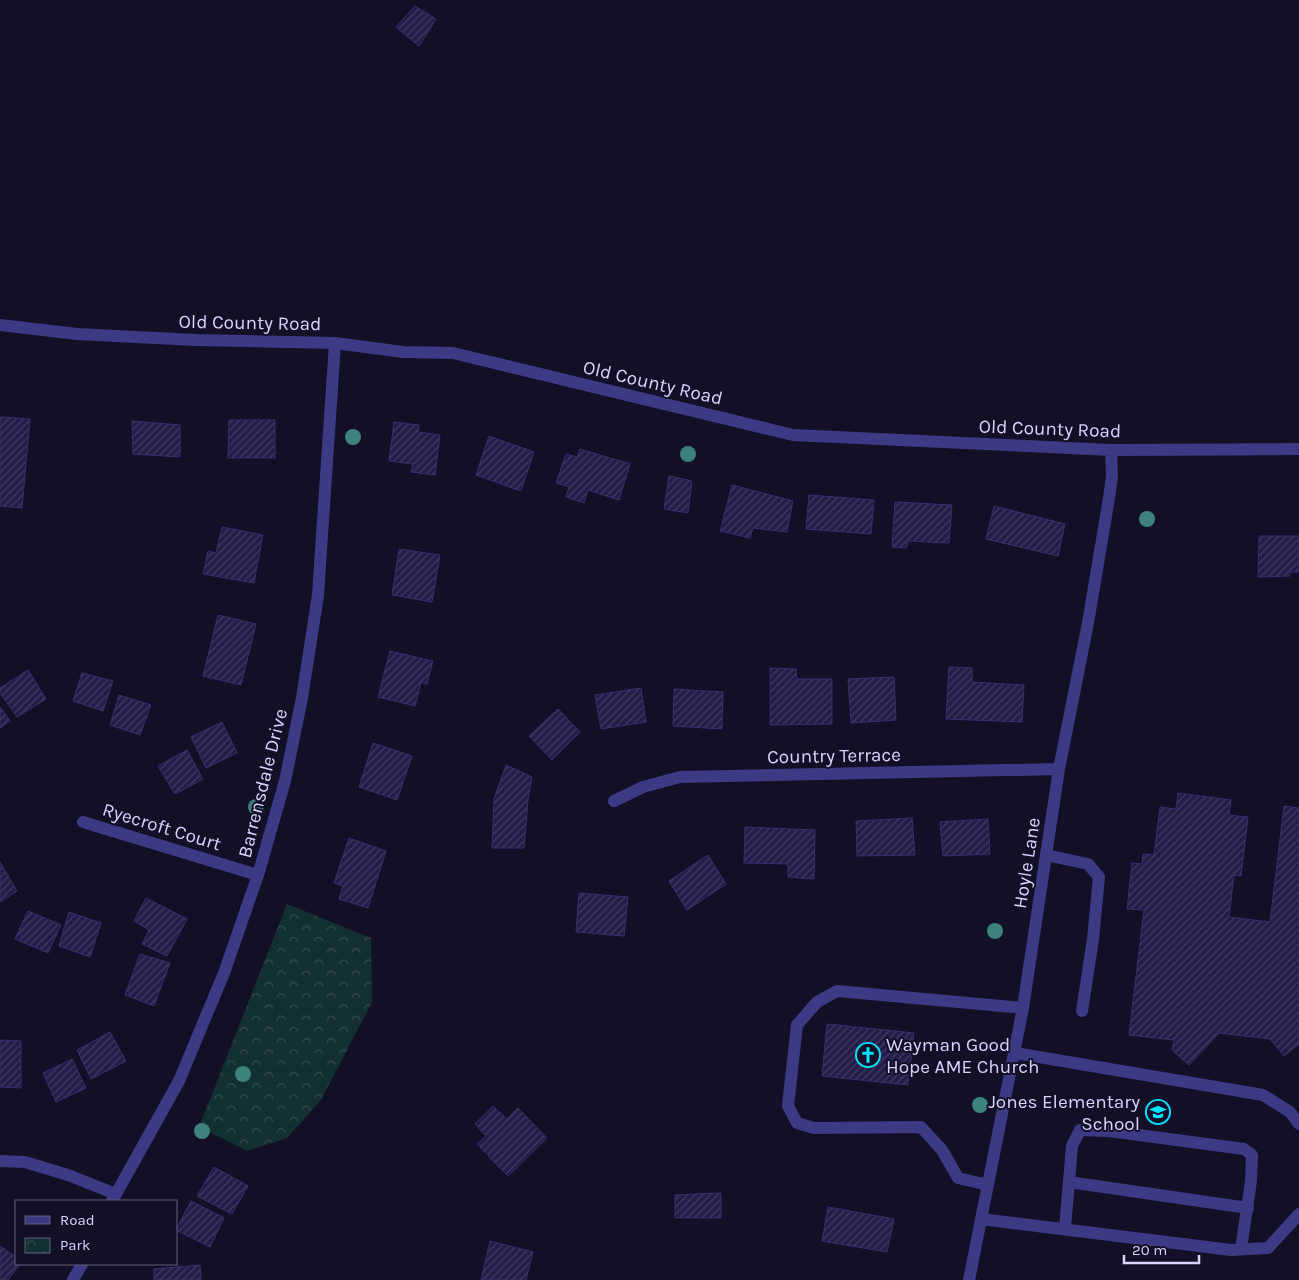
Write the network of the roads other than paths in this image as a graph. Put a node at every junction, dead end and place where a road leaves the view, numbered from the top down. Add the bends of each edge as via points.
1 (0, 325) edge
2 (334, 343) junction
3 (1299, 449) edge
4 (1111, 450) junction
5 (1059, 769) junction
6 (614, 802) dead end
7 (83, 822) dead end
8 (1046, 855) junction
9 (258, 875) junction
10 (1023, 1008) junction
11 (1082, 1012) dead end
12 (1015, 1053) junction
13 (1299, 1124) edge
14 (0, 1161) edge
15 (1069, 1182) junction
16 (988, 1185) junction
17 (114, 1198) edge
18 (1248, 1208) junction
19 (1299, 1214) edge
20 (981, 1219) junction
21 (1065, 1228) junction
22 (1241, 1249) junction
23 (81, 1265) edge
24 (73, 1280) edge
25 (969, 1280) edge

1 - 2 street, Old County Road via 77,334
2 - 4 street, Old County Road via 403,352 453,353 793,435
2 - 9 street, Barrensdale Drive via 318,595 285,781
3 - 4 street, Old County Road
4 - 5 street, Hoyle Lane via 1109,498
5 - 6 street, Country Terrace via 680,777 644,787
5 - 8 street, Hoyle Lane
7 - 9 street, Ryecroft Court
8 - 10 street, Hoyle Lane
8 - 11 street via 1088,864 1099,877
9 - 17 street, Barrensdale Drive via 224,973 179,1082
10 - 12 street, Hoyle Lane
10 - 16 street via 837,991 817,1002 797,1025 788,1106 797,1123 814,1128 921,1127 942,1150 958,1178
12 - 13 street via 1263,1095 1290,1112
12 - 16 street, Hoyle Lane
14 - 17 street via 25,1162 68,1175
15 - 18 street
15 - 18 street via 1072,1146 1080,1130 1244,1149 1252,1155
15 - 21 street
16 - 20 street, Hoyle Lane
18 - 22 street
19 - 22 street via 1268,1248
20 - 21 street
20 - 25 street, Hoyle Lane
21 - 22 street
23 - 24 street

